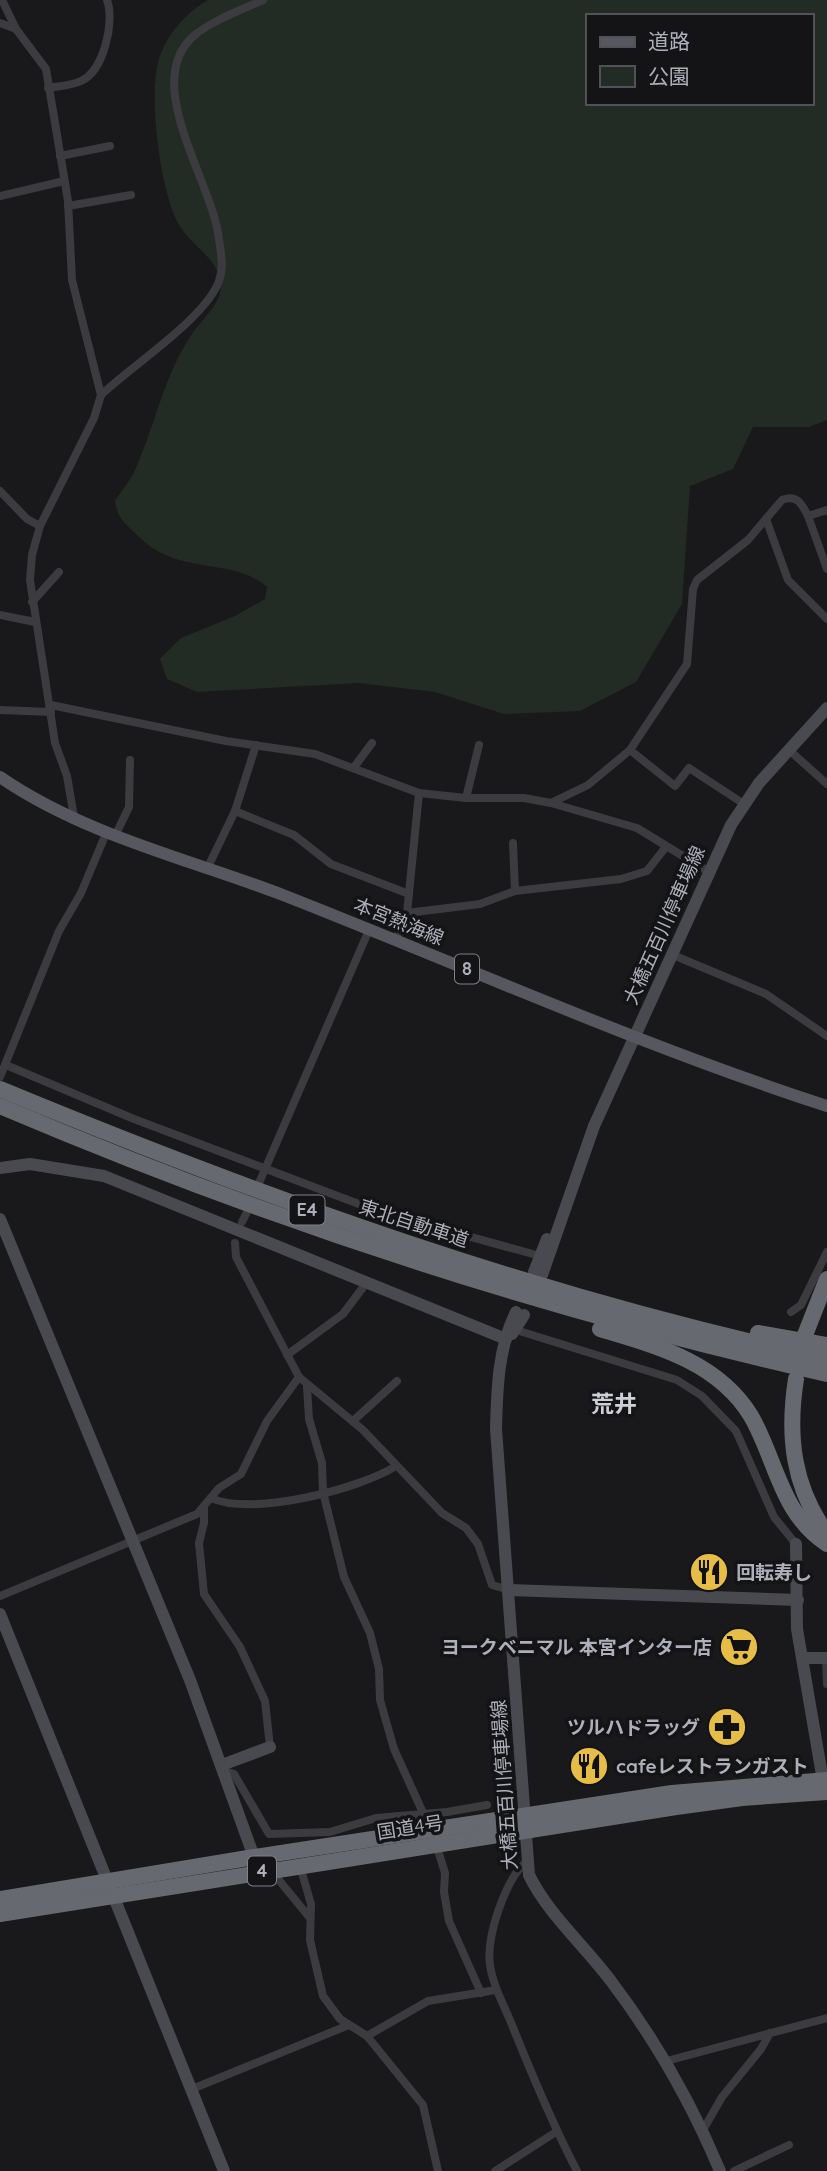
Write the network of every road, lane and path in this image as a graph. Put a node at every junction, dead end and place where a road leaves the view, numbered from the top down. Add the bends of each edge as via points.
1 (2, 0) edge
2 (107, 0) edge
3 (263, 0) edge
4 (0, 23) edge
5 (16, 29) junction
6 (48, 88) junction
7 (110, 146) dead end
8 (60, 156) junction
9 (64, 181) junction
10 (131, 195) dead end
11 (0, 196) edge
12 (68, 206) junction
13 (101, 395) junction
14 (0, 491) edge
15 (827, 510) edge
16 (808, 516) junction
17 (766, 519) junction
18 (40, 526) junction
19 (827, 569) edge
20 (59, 572) dead end
21 (32, 602) junction
22 (0, 615) edge
23 (827, 619) edge
24 (35, 622) junction
25 (827, 708) edge
26 (51, 709) junction
27 (0, 710) edge
28 (372, 743) dead end
29 (256, 745) junction
30 (479, 745) dead end
31 (630, 750) junction
32 (789, 750) junction
33 (130, 760) dead end
34 (355, 766) junction
35 (0, 777) edge
36 (827, 784) edge
37 (419, 793) junction
38 (466, 798) junction
39 (551, 803) junction
40 (744, 804) junction
41 (235, 811) junction
42 (74, 817) junction
43 (112, 833) junction
44 (513, 843) dead end
45 (665, 848) junction
46 (207, 869) junction
47 (709, 872) junction
48 (515, 891) junction
49 (409, 894) junction
50 (407, 913) junction
51 (369, 930) junction
52 (397, 939) junction
53 (673, 955) junction
54 (827, 1036) edge
55 (634, 1037) junction
56 (6, 1065) junction
57 (0, 1077) edge
58 (0, 1089) edge
59 (0, 1106) edge
60 (827, 1106) edge
61 (265, 1167) junction
62 (0, 1168) edge
63 (574, 1182) junction
64 (259, 1183) dead end
65 (0, 1219) edge
66 (235, 1243) dead end
67 (827, 1252) edge
68 (540, 1256) junction
69 (454, 1275) junction
70 (827, 1279) edge
71 (367, 1282) junction
72 (827, 1306) edge
73 (621, 1309) junction
74 (792, 1312) dead end
75 (520, 1313) dead end
76 (511, 1335) junction
77 (816, 1339) edge
78 (287, 1355) junction
79 (827, 1359) edge
80 (827, 1374) edge
81 (299, 1377) junction
82 (397, 1381) dead end
83 (307, 1387) junction
84 (353, 1422) junction
85 (396, 1466) junction
86 (323, 1492) junction
87 (211, 1498) junction
88 (204, 1509) junction
89 (827, 1515) edge
90 (827, 1534) edge
91 (132, 1541) junction
92 (796, 1544) joint
93 (827, 1544) edge
94 (509, 1590) junction
95 (0, 1596) edge
96 (798, 1600) junction
97 (0, 1614) edge
98 (802, 1658) junction
99 (827, 1658) edge
100 (827, 1684) edge
101 (270, 1747) joint
102 (223, 1768) junction
103 (826, 1784) edge
104 (487, 1805) dead end
105 (424, 1815) junction
106 (524, 1824) junction
107 (436, 1844) junction
108 (254, 1857) junction
109 (526, 1862) junction
110 (300, 1865) junction
111 (278, 1879) dead end
112 (111, 1888) junction
113 (0, 1899) edge
114 (0, 1914) edge
115 (310, 1918) junction
116 (496, 1990) junction
117 (481, 1993) junction
118 (827, 2018) edge
119 (349, 2025) junction
120 (770, 2033) junction
121 (367, 2036) junction
122 (663, 2062) junction
123 (192, 2089) junction
124 (703, 2130) junction
125 (556, 2132) junction
126 (789, 2145) dead end
127 (224, 2171) edge
128 (438, 2171) edge
129 (495, 2171) edge
130 (577, 2171) edge
131 (720, 2171) edge
132 (734, 2171) edge

1 - 5 street
2 - 6 street via 109,34 94,68 82,81
3 - 13 street via 196,34 180,54 174,79 181,125 218,223 222,270 218,284 203,306
4 - 5 street
5 - 6 street via 42,62
6 - 8 street
7 - 8 street
8 - 9 street
9 - 11 street
9 - 12 street
10 - 12 street
12 - 13 street via 72,280
13 - 18 street
14 - 18 street
15 - 16 street
16 - 17 street via 799,501 790,498 778,502
16 - 19 street
17 - 23 street via 788,580
17 - 31 street via 736,551 697,580 687,664
18 - 21 street via 30,569
20 - 21 street
21 - 24 street
22 - 24 street
24 - 26 street
25 - 32 street, 大橋五百川停車場線
26 - 27 street
26 - 29 street
26 - 42 street
28 - 34 street
29 - 34 street
29 - 41 street
30 - 38 street
31 - 39 street via 588,785
31 - 40 street via 675,786 689,768
32 - 36 street
32 - 40 street, 大橋五百川停車場線
33 - 43 street via 129,807
34 - 37 street
35 - 42 main road, 本宮熱海線 / 8
37 - 38 street
37 - 49 street
38 - 39 street
39 - 45 street via 637,828
40 - 47 street, 大橋五百川停車場線
41 - 46 street
41 - 49 street via 294,835 331,864
42 - 43 main road, 本宮熱海線 / 8
43 - 46 main road, 本宮熱海線 / 8
43 - 56 street via 59,931
44 - 48 street
45 - 47 street
45 - 48 street via 647,872
46 - 51 main road, 本宮熱海線 / 8
47 - 53 street, 大橋五百川停車場線
48 - 50 street via 480,904
49 - 50 street
50 - 52 street
51 - 52 main road, 本宮熱海線 / 8
51 - 61 street
52 - 55 main road, 本宮熱海線 / 8
53 - 54 street via 766,993
53 - 55 street, 大橋五百川停車場線
55 - 60 main road, 本宮熱海線 / 8
55 - 63 street, 大橋五百川停車場線
56 - 57 street
56 - 61 street
58 - 73 highway, 東北自動車道 / E4 via 287,1203
59 - 69 highway, 東北自動車道 / E4 via 279,1217
61 - 64 street
61 - 68 street via 380,1212
62 - 71 street via 30,1164 104,1176
63 - 68 street, 大橋五百川停車場線
63 - 68 street, 大橋五百川停車場線 via 565,1217 538,1274
65 - 91 street
66 - 78 street via 236,1257
67 - 74 street via 801,1305
69 - 80 highway, 東北自動車道 / E4 via 675,1339
69 - 93 highway via 548,1313 679,1355 718,1378 752,1418 787,1501 807,1528
70 - 77 highway
71 - 76 street
71 - 78 street via 343,1314
72 - 77 highway
73 - 77 highway
73 - 79 highway, 東北自動車道 / E4
75 - 76 street, 大橋五百川停車場線
76 - 92 street via 677,1380 702,1396 736,1431 774,1517
76 - 94 street, 大橋五百川停車場線 via 498,1369 496,1429
78 - 81 street
81 - 83 street
81 - 87 street via 267,1421 241,1474
82 - 84 street
83 - 84 street
83 - 86 street
84 - 85 street
85 - 86 street via 383,1475
85 - 94 street via 472,1535 492,1585
86 - 87 street via 265,1505
86 - 105 street via 344,1577 376,1653 380,1700 394,1749
87 - 88 street
88 - 91 street
88 - 101 street via 199,1543 204,1594 240,1647 265,1701
89 - 90 highway via 810,1484 803,1453 800,1379 792,1437 797,1472 807,1503
91 - 95 street
91 - 102 street
92 - 96 street
94 - 96 street
94 - 106 street, 大橋五百川停車場線
96 - 98 street
97 - 112 street
98 - 99 street
98 - 103 street
99 - 100 street
101 - 102 street
102 - 105 street via 234,1774 270,1837 330,1832 376,1818
102 - 108 street
103 - 106 highway, 国道4号 / 4 via 673,1793
104 - 105 street
106 - 107 highway, 国道4号 / 4
106 - 108 highway, 国道4号 / 4
106 - 109 street, 大橋五百川停車場線
107 - 110 highway, 国道4号 / 4
107 - 117 street via 445,1873 449,1921
108 - 112 highway, 国道4号 / 4
109 - 116 street via 513,1877 491,1934 489,1960
109 - 122 street, 大橋五百川停車場線 via 539,1894 611,1981
110 - 112 highway, 国道4号 / 4
110 - 115 street via 311,1904
111 - 115 street
112 - 113 highway, 国道4号 / 4
112 - 114 highway, 国道4号 / 4
112 - 123 street
115 - 119 street via 310,1940 323,1996
116 - 117 street
116 - 125 street
117 - 121 street via 428,2001
118 - 120 street
119 - 121 street
119 - 123 street
120 - 122 street
120 - 124 street
121 - 128 street via 423,2105
122 - 124 street, 大橋五百川停車場線
123 - 127 street
124 - 131 street, 大橋五百川停車場線
125 - 129 street
125 - 130 street
126 - 132 street

